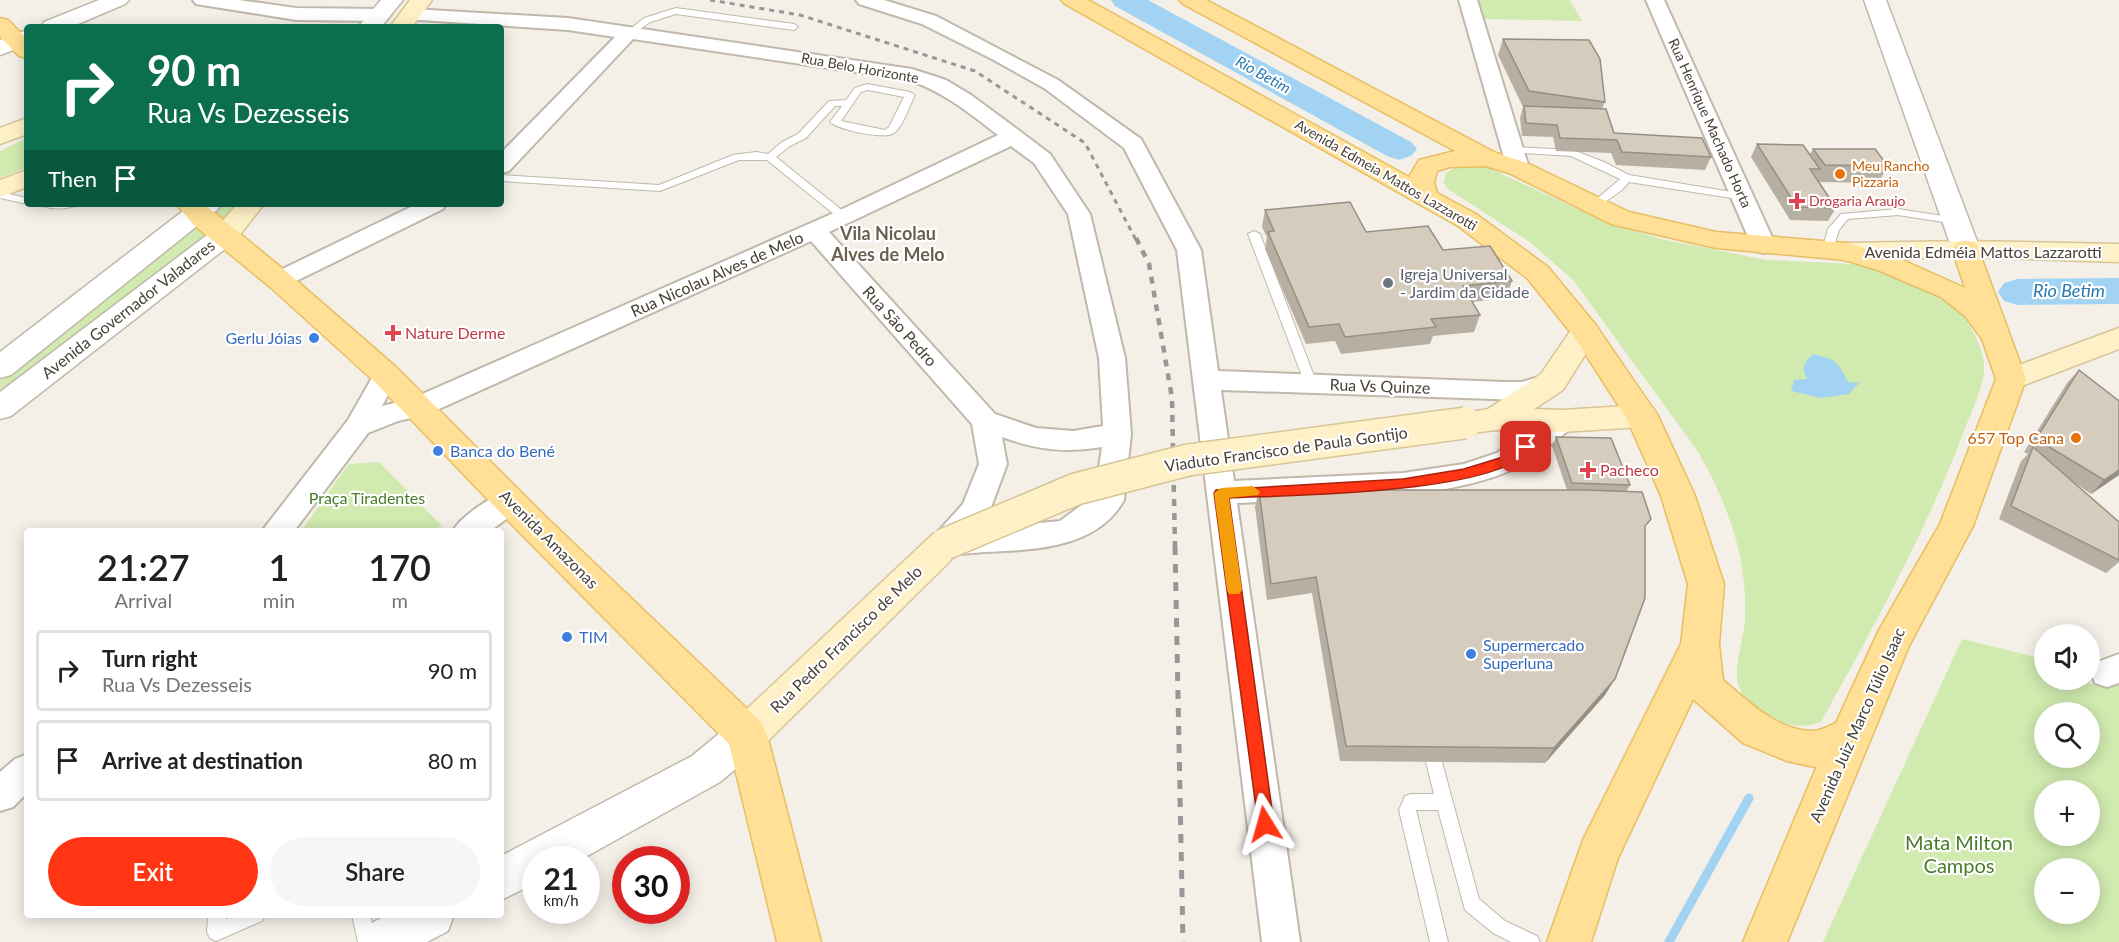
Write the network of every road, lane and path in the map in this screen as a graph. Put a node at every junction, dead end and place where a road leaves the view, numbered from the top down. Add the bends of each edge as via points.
1 (118, 0) edge
2 (202, 0) edge
3 (865, 0) edge
4 (1072, 0) edge
5 (1190, 0) edge
6 (1468, 0) edge
7 (1655, 0) edge
8 (1875, 0) edge
9 (380, 14) edge
10 (412, 14) edge
11 (59, 24) edge
12 (0, 25) edge
13 (794, 27) dead end
14 (629, 33) junction
15 (18, 44) edge
16 (848, 103) junction
17 (1014, 136) junction
18 (770, 157) junction
19 (1487, 158) junction
20 (1516, 159) junction
21 (504, 163) edge
22 (1626, 177) junction
23 (504, 178) edge
24 (24, 179) edge
25 (0, 189) edge
26 (0, 195) edge
27 (1426, 196) junction
28 (1744, 197) junction
29 (24, 200) edge
30 (1595, 206) junction
31 (199, 207) edge
32 (248, 207) edge
33 (429, 207) edge
34 (844, 217) junction
35 (1956, 221) junction
36 (814, 230) junction
37 (1254, 234) dead end
38 (225, 235) junction
39 (1764, 246) junction
40 (1966, 249) junction
41 (1837, 252) junction
42 (2119, 253) edge
43 (279, 280) junction
44 (1585, 331) junction
45 (1995, 335) junction
46 (2119, 338) edge
47 (0, 368) edge
48 (386, 375) junction
49 (2011, 379) junction
50 (1206, 380) junction
51 (1552, 382) junction
52 (1311, 384) junction
53 (418, 407) junction
54 (0, 408) edge
55 (1642, 416) junction
56 (1481, 421) junction
57 (1562, 421) junction
58 (985, 422) junction
59 (358, 426) junction
60 (1117, 434) junction
61 (1221, 493) junction
62 (510, 501) junction
63 (279, 528) edge
64 (472, 528) edge
65 (945, 544) junction
66 (1700, 644) junction
67 (747, 735) junction
68 (1850, 736) junction
69 (1434, 762) edge
70 (24, 773) edge
71 (0, 795) edge
72 (1445, 802) junction
73 (562, 846) edge
74 (522, 868) edge
75 (504, 877) edge
76 (217, 918) edge
77 (249, 918) edge
78 (362, 918) edge
79 (426, 918) edge
80 (367, 942) edge
81 (382, 942) edge
82 (799, 942) edge
83 (1281, 942) edge
84 (1439, 942) edge
85 (1532, 942) edge
86 (1569, 942) edge
87 (1765, 942) edge

1 - 11 street
2 - 9 street via 296,14
3 - 50 street via 929,20 999,55 1051,84 1133,144 1189,250
4 - 27 main road, Avenida Edmeia Mattos Lazzarotti
5 - 19 main road
6 - 20 street
7 - 28 street, Rua Henrique Machado Horta
8 - 35 street
10 - 14 street, Rua Belo Horizonte via 568,24
12 - 15 main road
13 - 14 lane via 675,11 647,20
14 - 17 street, Rua Belo Horizonte via 912,75 939,84
14 - 21 street
16 - 16 lane via 835,120 838,125 886,133 893,129 910,98 907,93 867,87 858,90
16 - 18 lane via 832,103 802,136
17 - 34 street, Rua Nicolau Alves de Melo
17 - 60 street, Rua Belo Horizonte via 1042,159 1079,214 1112,358
18 - 23 lane via 737,157 660,188
18 - 34 lane
19 - 20 main road
19 - 27 main road via 1428,164 1420,175 1420,186
20 - 22 lane via 1573,153
20 - 30 main road
22 - 28 lane
22 - 30 lane
24 - 25 main road
26 - 29 lane
27 - 44 main road, Avenida Edmeia Mattos Lazzarotti via 1467,220 1538,273
28 - 39 street, Rua Henrique Machado Horta
30 - 39 main road via 1631,220 1716,240
31 - 38 main road, Avenida Amazonas
31 - 47 street, Avenida Governador Valadares
32 - 38 main road, Avenida Governador Valadares
33 - 43 street
34 - 36 street, Rua Nicolau Alves de Melo
35 - 40 street
35 - 41 lane via 1898,212 1845,216 1834,229
36 - 53 street, Rua Nicolau Alves de Melo
36 - 58 street, Rua São Pedro
37 - 52 lane
38 - 43 main road, Avenida Amazonas
38 - 54 street, Avenida Governador Valadares
39 - 41 main road
40 - 41 main road, Avenida Edméia Mattos Lazzarotti
40 - 42 main road, Avenida Edméia Mattos Lazzarotti
40 - 45 main road
41 - 45 main road via 1888,264 1940,285 1975,309
43 - 48 main road, Avenida Amazonas
44 - 51 main road, Viaduto Francisco de Paula Gontijo
44 - 55 main road, Avenida Edmeia Mattos Lazzarotti
45 - 49 main road
46 - 49 main road
48 - 53 main road, Avenida Amazonas
48 - 59 street
49 - 68 main road, Avenida Juiz Marco Túlio Isaac via 1956,526 1892,640
50 - 52 street, Rua Vs Quinze
50 - 61 street
51 - 52 street, Rua Vs Quinze via 1523,391
51 - 56 main road, Viaduto Francisco de Paula Gontijo
53 - 59 street, Rua Nicolau Alves de Melo
53 - 62 main road, Avenida Amazonas
55 - 57 main road, Viaduto Francisco de Paula Gontijo
55 - 66 main road via 1678,496 1706,584
56 - 57 main road, Viaduto Francisco de Paula Gontijo
56 - 65 main road, Viaduto Francisco de Paula Gontijo, bridge via 1188,460 1076,489
57 - 61 street via 1508,460 1465,474 1403,484
58 - 60 street via 1034,438 1073,441
58 - 65 street via 993,464 975,510
59 - 63 street
60 - 65 street, Rua Belo Horizonte via 1109,500 1070,530
61 - 83 street
62 - 64 street
62 - 67 main road, Avenida Amazonas
65 - 67 main road, Rua Pedro Francisco de Melo
66 - 68 main road via 1702,680 1709,692 1757,731 1814,749
66 - 86 main road via 1598,854
67 - 73 street via 706,770
67 - 82 main road
68 - 87 main road, Avenida Juiz Marco Túlio Isaac
69 - 72 lane
70 - 71 street
72 - 84 lane via 1411,802 1407,810
72 - 85 lane via 1471,904 1499,927
74 - 75 street
76 - 77 lane via 216,932
78 - 80 lane
79 - 81 street

